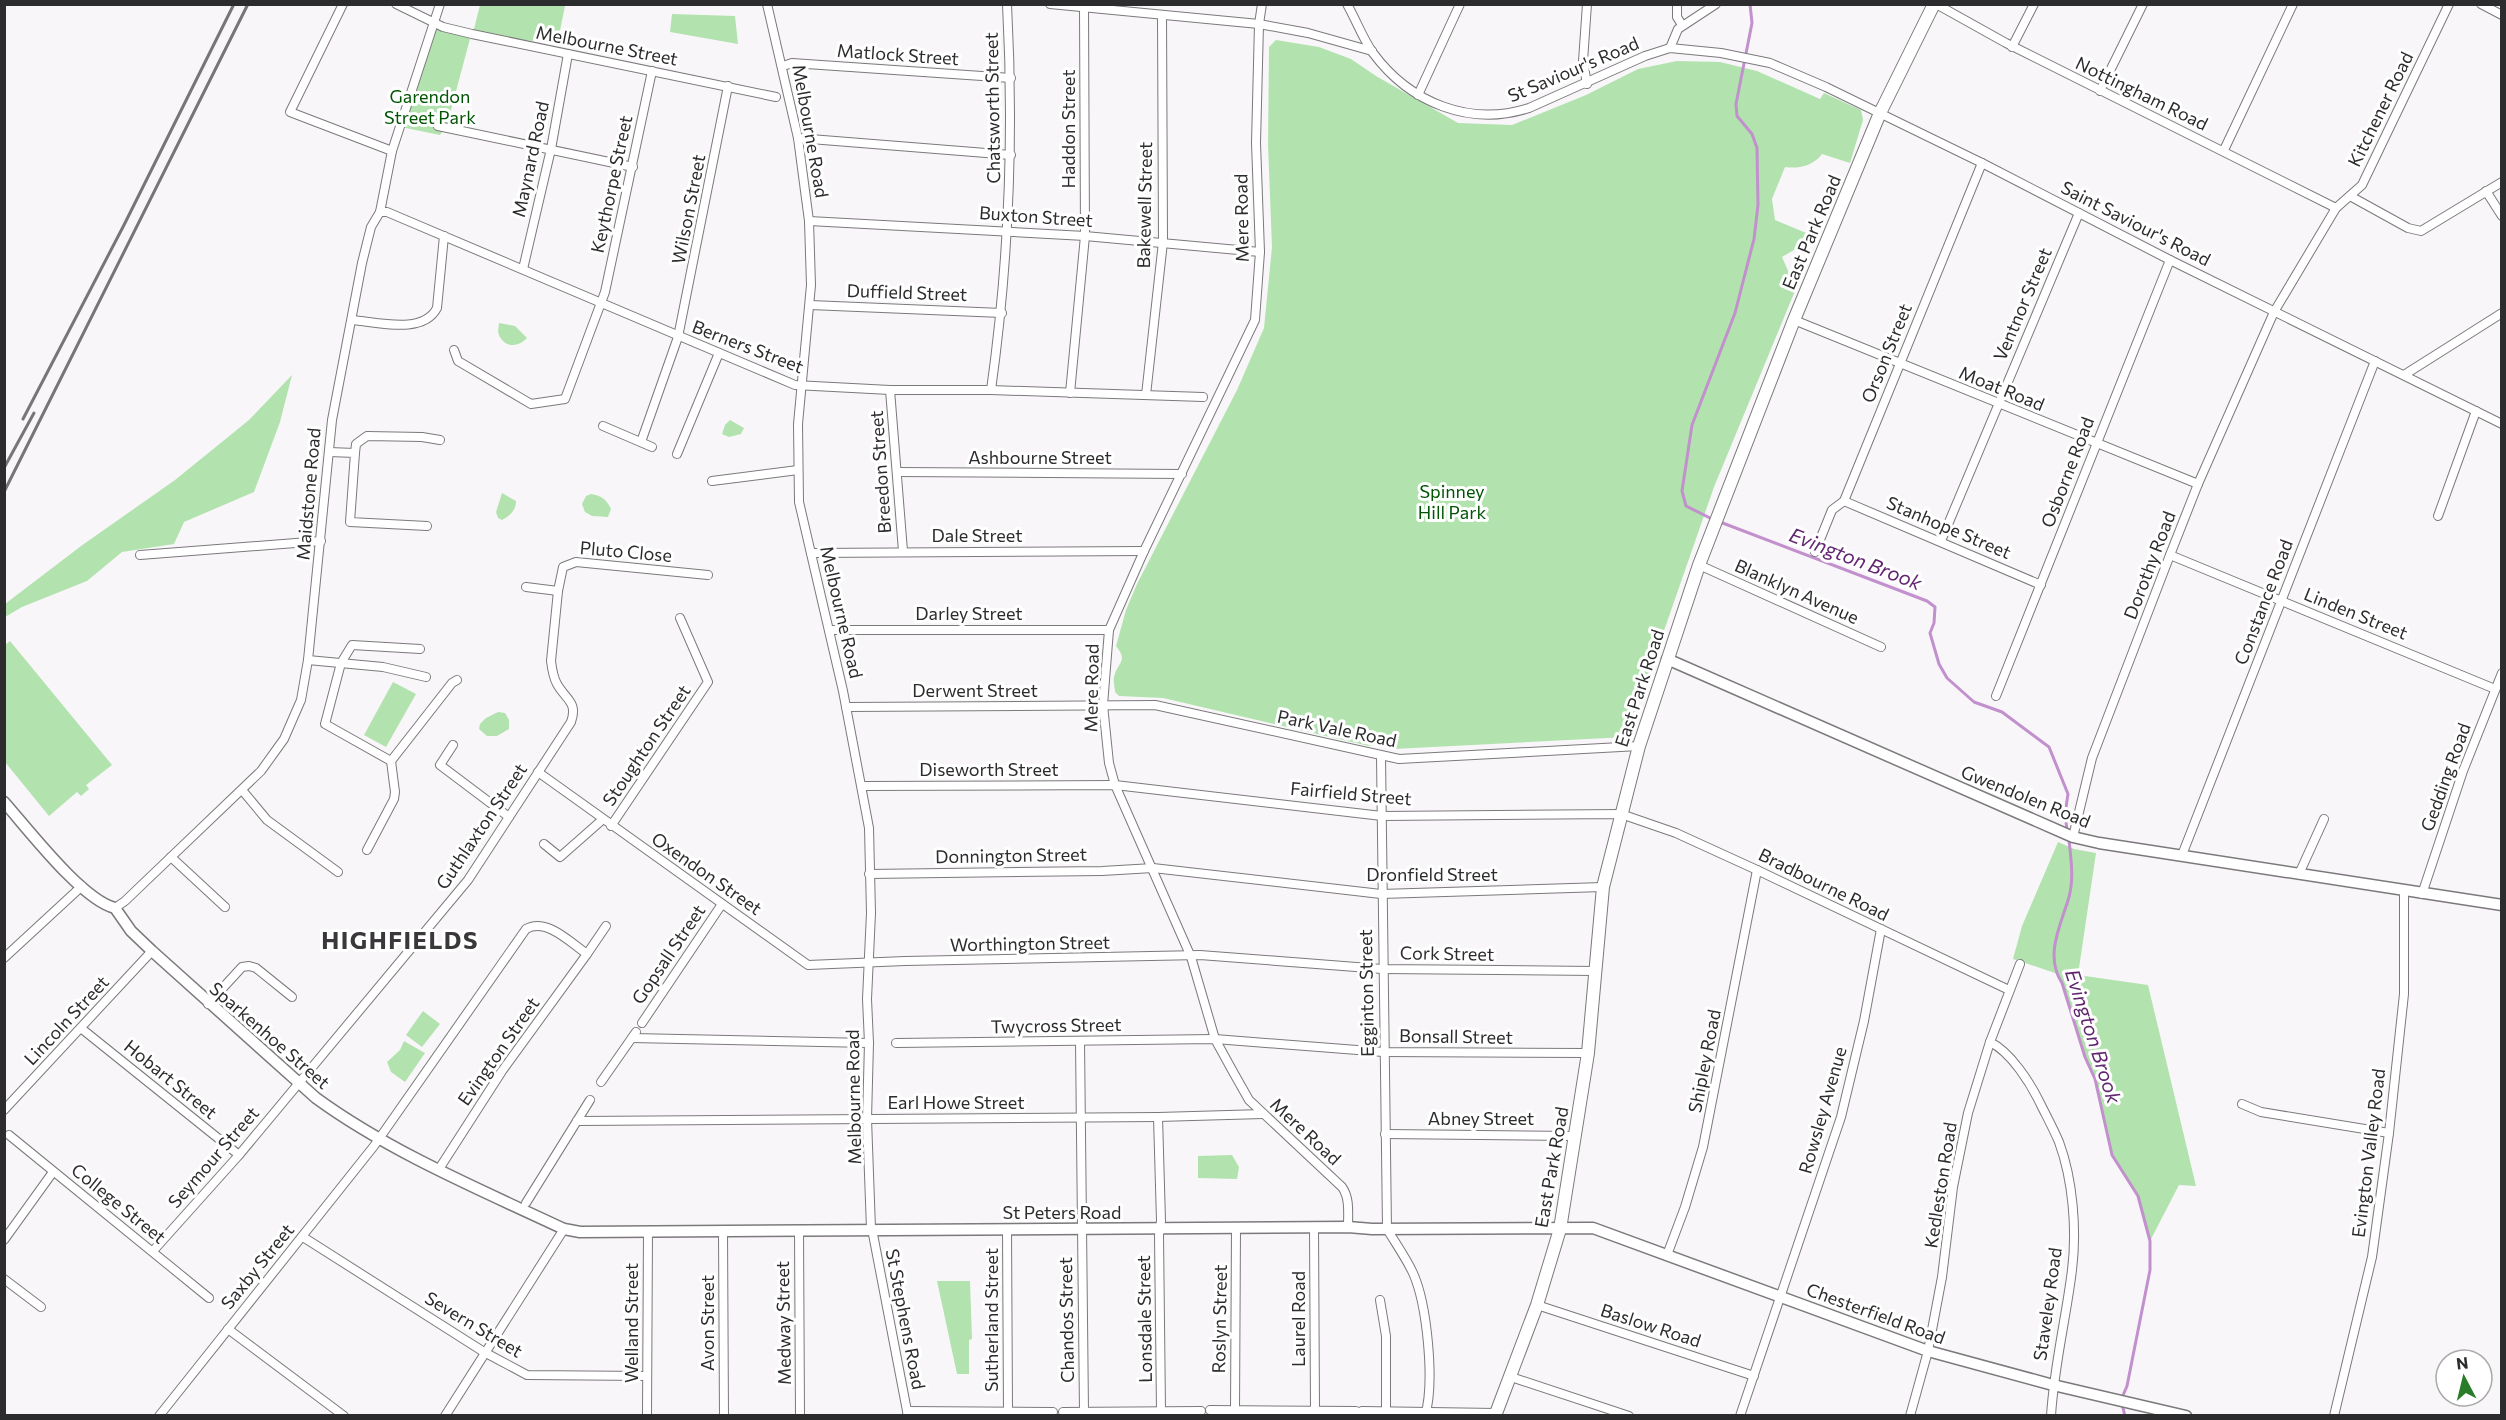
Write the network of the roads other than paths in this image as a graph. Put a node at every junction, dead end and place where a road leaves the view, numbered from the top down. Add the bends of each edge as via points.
1 (343, 4) edge
2 (396, 4) edge
3 (440, 4) edge
4 (767, 4) edge
5 (1006, 4) edge
6 (1050, 4) edge
7 (1262, 4) edge
8 (1347, 4) edge
9 (1356, 4) edge
10 (1460, 4) edge
11 (1587, 4) edge
12 (1677, 4) edge
13 (1716, 4) edge
14 (1935, 4) edge
15 (2034, 4) edge
16 (2143, 4) edge
17 (2293, 4) edge
18 (2449, 4) edge
19 (2481, 4) edge
20 (1084, 8) junction
21 (1162, 15) junction
22 (2502, 15) edge
23 (1353, 16) junction
24 (433, 23) junction
25 (1259, 24) junction
26 (1682, 25) junction
27 (2012, 47) junction
28 (1670, 48) junction
29 (1372, 51) junction
30 (568, 54) junction
31 (1753, 58) joint
32 (783, 66) junction
33 (652, 71) junction
34 (1011, 78) junction
35 (1587, 84) junction
36 (728, 86) junction
37 (2100, 91) junction
38 (1418, 95) junction
39 (777, 97) dead end
40 (1880, 113) junction
41 (438, 126) dead end
42 (798, 138) junction
43 (550, 149) junction
44 (2224, 150) junction
45 (392, 151) junction
46 (1011, 155) junction
47 (1982, 163) junction
48 (633, 166) junction
49 (2502, 182) edge
50 (2486, 191) junction
51 (2350, 196) junction
52 (2336, 207) junction
53 (380, 212) junction
54 (2079, 213) junction
55 (2502, 216) edge
56 (809, 221) junction
57 (1007, 230) junction
58 (444, 236) junction
59 (1085, 236) junction
60 (1163, 242) junction
61 (1260, 252) junction
62 (2170, 260) junction
63 (523, 269) junction
64 (601, 304) junction
65 (810, 305) junction
66 (2274, 312) junction
67 (1002, 313) junction
68 (2502, 313) edge
69 (352, 320) junction
70 (1794, 320) junction
71 (678, 337) junction
72 (454, 350) dead end
73 (719, 353) junction
74 (2375, 360) junction
75 (1899, 364) junction
76 (2404, 375) junction
77 (801, 386) junction
78 (890, 390) junction
79 (991, 390) junction
80 (1070, 393) junction
81 (1146, 395) junction
82 (1203, 397) dead end
83 (1998, 404) junction
84 (2476, 411) junction
85 (2502, 424) edge
86 (603, 426) dead end
87 (440, 440) dead end
88 (641, 442) junction
89 (2096, 443) junction
90 (652, 447) dead end
91 (329, 452) junction
92 (355, 453) junction
93 (677, 454) dead end
94 (798, 470) junction
95 (897, 472) junction
96 (1182, 474) junction
97 (712, 481) dead end
98 (2198, 484) junction
99 (1844, 501) junction
100 (2438, 516) dead end
101 (427, 526) dead end
102 (321, 541) junction
103 (1941, 541) junction
104 (903, 551) junction
105 (1144, 551) junction
106 (1815, 552) dead end
107 (811, 553) junction
108 (140, 555) dead end
109 (2170, 555) junction
110 (1699, 565) junction
111 (708, 575) dead end
112 (2041, 585) junction
113 (526, 587) dead end
114 (558, 591) junction
115 (2282, 600) junction
116 (680, 618) dead end
117 (829, 630) junction
118 (1109, 630) junction
119 (1881, 646) dead end
120 (420, 649) dead end
121 (1667, 659) junction
122 (308, 660) junction
123 (341, 663) junction
124 (2502, 673) edge
125 (426, 677) dead end
126 (458, 680) dead end
127 (2495, 689) junction
128 (1996, 696) dead end
129 (1103, 705) junction
130 (846, 707) junction
131 (571, 722) joint
132 (453, 745) dead end
133 (1639, 746) junction
134 (1381, 756) junction
135 (391, 762) junction
136 (538, 772) junction
137 (1115, 785) junction
138 (862, 786) junction
139 (242, 790) junction
140 (4, 802) edge
141 (1621, 814) junction
142 (1382, 816) junction
143 (509, 817) junction
144 (2324, 819) dead end
145 (602, 820) junction
146 (611, 826) junction
147 (2070, 835) junction
148 (544, 844) dead end
149 (367, 850) dead end
150 (2182, 855) junction
151 (171, 857) junction
152 (1154, 868) junction
153 (1757, 870) junction
154 (338, 872) dead end
155 (869, 874) junction
156 (2299, 874) junction
157 (82, 886) junction
158 (1603, 887) junction
159 (2404, 891) junction
160 (1381, 894) junction
161 (2422, 894) junction
162 (722, 904) junction
163 (2502, 905) edge
164 (225, 906) dead end
165 (115, 908) junction
166 (606, 926) dead end
167 (1881, 929) junction
168 (152, 951) junction
169 (587, 954) junction
170 (1191, 957) junction
171 (4, 958) edge
172 (870, 962) junction
173 (2020, 964) dead end
174 (1382, 969) junction
175 (1595, 971) junction
176 (2009, 990) junction
177 (292, 997) dead end
178 (208, 1004) junction
179 (642, 1023) dead end
180 (82, 1029) junction
181 (1215, 1039) junction
182 (1080, 1041) junction
183 (1990, 1042) junction
184 (869, 1043) junction
185 (896, 1043) dead end
186 (1383, 1052) junction
187 (1588, 1053) junction
188 (601, 1082) dead end
189 (298, 1083) junction
190 (590, 1100) dead end
191 (2242, 1104) dead end
192 (4, 1110) edge
193 (1263, 1114) junction
194 (1080, 1117) junction
195 (1158, 1117) junction
196 (867, 1119) junction
197 (577, 1121) junction
198 (2389, 1133) junction
199 (1385, 1134) junction
200 (9, 1135) dead end
201 (1576, 1136) junction
202 (379, 1137) junction
203 (239, 1155) junction
204 (439, 1168) junction
205 (53, 1172) junction
206 (526, 1203) dead end
207 (1348, 1227) junction
208 (1160, 1228) junction
209 (1236, 1228) junction
210 (1314, 1228) junction
211 (1560, 1228) junction
212 (564, 1229) junction
213 (872, 1229) junction
214 (1007, 1229) junction
215 (1082, 1229) junction
216 (1387, 1229) junction
217 (799, 1230) junction
218 (648, 1231) junction
219 (723, 1231) junction
220 (303, 1236) junction
221 (4, 1239) edge
222 (153, 1251) junction
223 (1667, 1255) junction
224 (4, 1279) edge
225 (1780, 1296) junction
226 (209, 1298) dead end
227 (1380, 1300) dead end
228 (1537, 1305) junction
229 (41, 1307) dead end
230 (228, 1329) junction
231 (1928, 1351) junction
232 (484, 1352) junction
233 (647, 1376) junction
234 (1754, 1376) junction
235 (1511, 1377) junction
236 (2053, 1385) junction
237 (1008, 1410) junction
238 (1161, 1410) junction
239 (1234, 1410) junction
240 (1315, 1410) junction
241 (1386, 1410) junction
242 (1084, 1411) junction
243 (1053, 1412) dead end
244 (1063, 1412) dead end
245 (908, 1413) edge
246 (1426, 1413) edge
247 (1495, 1414) edge
248 (159, 1416) edge
249 (344, 1416) edge
250 (445, 1416) edge
251 (647, 1416) edge
252 (724, 1416) edge
253 (800, 1416) edge
254 (1629, 1416) edge
255 (1740, 1416) edge
256 (1910, 1416) edge
257 (2051, 1416) edge
258 (2186, 1416) edge
259 (2334, 1416) edge

1 - 45 street via 290,112
2 - 24 street, Melbourne Street
3 - 24 street, Maidstone Road
4 - 32 street, Melbourne Road
5 - 34 street, Chatsworth Street
6 - 20 street
7 - 25 street, Mere Road
8 - 23 street, St Saviour's Road
9 - 23 street
10 - 38 street
11 - 35 street via 1583,70
12 - 26 street via 1677,17
13 - 26 street
14 - 27 street, Nottingham Road
14 - 40 main road, East Park Road
15 - 27 street
16 - 37 street
17 - 44 street
18 - 51 street, Kitchener Road via 2362,185
19 - 22 street
20 - 21 street
20 - 59 street, Haddon Street
21 - 25 street
21 - 60 street, Bakewell Street
23 - 29 street, St Saviour's Road
24 - 30 street, Melbourne Street
24 - 45 street, Maidstone Road
25 - 29 street
25 - 61 street, Mere Road via 1256,143
26 - 28 street
27 - 37 street, Nottingham Road
28 - 31 street, St Saviour's Road
28 - 35 street, St Saviour's Road
29 - 38 street, St Saviour's Road via 1385,68
30 - 33 street, Melbourne Street
30 - 43 street, Maynard Road
31 - 40 street, Saint Saviour's Road via 1787,69
32 - 34 street, Matlock Street via 792,63
32 - 42 street, Melbourne Road
33 - 36 street, Melbourne Street
33 - 48 street, Keythorpe Street
34 - 46 street, Chatsworth Street
35 - 38 street, St Saviour's Road via 1529,108 1495,115 1457,111
36 - 39 street, Melbourne Street
36 - 71 street, Wilson Street
37 - 44 street, Nottingham Road
40 - 47 street, Saint Saviour's Road
40 - 70 main road, East Park Road
41 - 43 street
42 - 46 street
42 - 56 street, Melbourne Road
43 - 48 street
43 - 63 street, Maynard Road
44 - 52 street, Nottingham Road
45 - 53 street, Maidstone Road
46 - 57 street, Chatsworth Street
47 - 54 street, Saint Saviour's Road
47 - 75 street, Orson Street
48 - 64 street, Keythorpe Street
49 - 50 street
50 - 51 street via 2421,231 2408,228
50 - 55 street
51 - 52 street, Kitchener Road
52 - 66 street, Kitchener Road
53 - 58 street, Berners Street
53 - 69 street, Maidstone Road via 371,227
54 - 62 street, Saint Saviour's Road
54 - 83 street, Ventnor Street
56 - 57 street, Buxton Street
56 - 65 street, Melbourne Road
57 - 59 street, Buxton Street
57 - 67 street, Chatsworth Street
58 - 63 street, Berners Street
58 - 69 street via 434,315 412,324
59 - 60 street, Buxton Street
59 - 80 street, Haddon Street
60 - 61 street, Buxton Street
60 - 81 street, Bakewell Street
61 - 96 street, Mere Road via 1255,320
62 - 66 street, Saint Saviour's Road
62 - 89 street, Osborne Road
63 - 64 street, Berners Street
64 - 71 street, Berners Street
64 - 72 street, Keythorpe Street via 565,399 531,404 458,361
65 - 67 street, Duffield Street
65 - 77 street, Melbourne Road
66 - 74 street, Saint Saviour's Road
66 - 98 street, Dorothy Road
67 - 79 street, Chatsworth Street
68 - 76 street
69 - 91 street, Maidstone Road
70 - 75 street, Moat Road
70 - 110 main road, East Park Road
71 - 73 street, Berners Street
71 - 88 street, Wilson Street
73 - 77 street, Berners Street
73 - 93 street
74 - 76 street, Saint Saviour's Road
74 - 115 street, Constance Road
75 - 83 street, Moat Road
75 - 99 street, Orson Street
76 - 84 street, Saint Saviour's Road
77 - 78 street, Berners Street
77 - 94 street, Melbourne Road
78 - 79 street, Berners Street
78 - 95 street, Breedon Street
79 - 80 street, Berners Street
80 - 81 street, Berners Street
81 - 82 street, Berners Street
83 - 89 street, Moat Road
83 - 103 street, Ventnor Street
84 - 85 street, Saint Saviour's Road
84 - 100 street
86 - 88 street
87 - 92 street via 367,436 356,444
88 - 90 street
89 - 98 street, Moat Road
89 - 112 street, Osborne Road
91 - 92 street
91 - 102 street, Maidstone Road
92 - 101 street via 350,522
94 - 97 street
94 - 107 street, Melbourne Road via 799,502
95 - 96 street, Ashbourne Street
95 - 104 street, Breedon Street
96 - 105 street, Mere Road
98 - 109 street, Dorothy Road
99 - 103 street, Stanhope Street
99 - 106 street, Orson Street via 1832,510
102 - 108 street
102 - 122 street, Maidstone Road
103 - 112 street, Stanhope Street
104 - 105 street, Dale Street
104 - 107 street, Dale Street
105 - 118 street, Mere Road
107 - 117 street, Melbourne Road
109 - 115 street, Linden Street
109 - 147 street, Dorothy Road via 2092,758
110 - 119 street, Blanklyn Avenue
110 - 121 main road, East Park Road
111 - 114 street, Pluto Close via 571,562 560,573
112 - 128 street, Osborne Road
113 - 114 street
114 - 131 street, Pluto Close via 552,672 573,705
115 - 127 street, Linden Street
115 - 150 street, Constance Road
116 - 146 street, Stoughton Street via 708,681
117 - 118 street, Darley Street
117 - 130 street, Melbourne Road
118 - 129 street, Mere Road
120 - 123 street via 352,645
121 - 133 main road, East Park Road
121 - 147 street, Gwendolen Road
122 - 123 street
122 - 139 street, Maidstone Road via 301,700 284,739
123 - 125 street
123 - 135 street via 325,724
124 - 127 street, Gedding Road
126 - 135 street
127 - 161 street, Gedding Road
129 - 130 street, Derwent Street
129 - 134 street, Park Vale Road via 1155,705
129 - 137 street, Mere Road
130 - 138 street, Melbourne Road
131 - 136 street, Guthlaxton Street
132 - 143 street via 440,765
133 - 134 street, Park Vale Road via 1399,759
133 - 141 main road, East Park Road
134 - 142 street, Egginton Street
135 - 149 street via 394,799
136 - 143 street, Guthlaxton Street
136 - 145 street, Oxendon Street
137 - 138 street, Diseworth Street
137 - 142 street, Fairfield Street
137 - 152 street, Mere Road
138 - 155 street, Melbourne Road via 869,828
139 - 151 street, Maidstone Road
139 - 154 street via 267,820
140 - 157 street, Sparkenhoe Street via 47,853
141 - 142 street, Fairfield Street
141 - 153 street, Bradbourne Road via 1676,833
141 - 158 main road, East Park Road
142 - 160 street, Egginton Street
143 - 189 street, Guthlaxton Street via 468,880
144 - 156 street
145 - 146 street, Oxendon Street
145 - 148 street via 560,857
146 - 162 street, Oxendon Street
147 - 150 street, Gwendolen Road
150 - 156 street, Gwendolen Road
151 - 164 street
151 - 165 street, Maidstone Road
152 - 155 street, Donnington Street
152 - 160 street, Dronfield Street
152 - 170 street, Mere Road
153 - 167 street, Bradbourne Road
153 - 223 street, Shipley Road via 1703,1147
155 - 172 street, Melbourne Road
156 - 159 street, Gwendolen Road
157 - 165 street, Sparkenhoe Street via 103,905
157 - 171 street
158 - 160 street, Dronfield Street
158 - 175 main road, East Park Road
159 - 161 street, Gwendolen Road
159 - 198 street, Evington Valley Road via 2403,994
160 - 174 street, Egginton Street
161 - 163 street, Gwendolen Road
162 - 172 street, Oxendon Street via 808,965
162 - 179 street, Gopsall Street
165 - 168 street, Sparkenhoe Street
166 - 169 street, Evington Street
167 - 176 street, Bradbourne Road
167 - 225 street, Rowsley Avenue via 1841,1117
168 - 178 street, Sparkenhoe Street
168 - 180 street, Lincoln Street
169 - 202 street, Saxby Street via 549,928 526,929
169 - 204 street, Evington Street via 502,1071
170 - 172 street, Worthington Street
170 - 174 street, Cork Street
170 - 181 street, Mere Road
172 - 184 street, Melbourne Road
173 - 176 street, Kedleston Road
174 - 175 street, Cork Street
174 - 186 street, Egginton Street
175 - 187 main road, East Park Road
176 - 183 street, Kedleston Road
177 - 178 street via 249,966 242,968
178 - 189 street, Sparkenhoe Street
180 - 192 street, Lincoln Street
180 - 203 street, Hobart Street
181 - 182 street, Twycross Street
181 - 186 street, Bonsall Street
181 - 193 street, Mere Road via 1249,1100
182 - 185 street, Twycross Street
182 - 194 street, Chandos Street
183 - 231 street, Kedleston Road via 1968,1113 1953,1187
183 - 236 street, Staveley Road via 1999,1046 2031,1085 2059,1143 2068,1178 2072,1268
184 - 188 street via 634,1035
184 - 196 street, Melbourne Road
186 - 187 street, Bonsall Street
186 - 199 street, Egginton Street
187 - 201 main road, East Park Road
189 - 202 street, Sparkenhoe Street via 338,1114
189 - 203 street, Seymour Street
190 - 197 street
191 - 198 street via 2261,1112
193 - 195 street, Earl Howe Street
193 - 207 street, Mere Road via 1342,1186 1348,1202
194 - 195 street, Earl Howe Street
194 - 196 street, Earl Howe Street
194 - 215 street, Chandos Street
195 - 208 street, Lonsdale Street
196 - 197 street, Earl Howe Street
196 - 213 street, Melbourne Road
197 - 206 street
198 - 259 street, Evington Valley Road via 2372,1257
199 - 201 street, Abney Street
199 - 216 street, Egginton Street
200 - 205 street, College Street
201 - 211 main road, East Park Road
202 - 204 street, Sparkenhoe Street
202 - 220 street, Saxby Street
203 - 222 street, Seymour Street
204 - 212 street, Sparkenhoe Street
205 - 221 street
205 - 222 street, College Street
207 - 210 street, St Peters Road
207 - 216 street, St Peters Road
208 - 209 street, St Peters Road
208 - 215 street, St Peters Road
208 - 238 street, Lonsdale Street
209 - 210 street, St Peters Road
209 - 239 street, Roslyn Street
210 - 240 street, Laurel Road
211 - 216 street, St Peters Road
211 - 223 street, Chesterfield Road via 1593,1228
211 - 228 main road, East Park Road
212 - 218 street, St Peters Road
212 - 232 street
213 - 214 street, St Peters Road
213 - 217 street, St Peters Road
213 - 245 street, St Stephens Road
214 - 215 street, St Peters Road
214 - 237 street, Sutherland Street
215 - 242 street, Chandos Street
216 - 246 street via 1414,1275 1428,1337
217 - 219 street, St Peters Road
217 - 253 street, Medway Street
218 - 219 street, St Peters Road
218 - 233 street, Welland Street
219 - 252 street, Avon Street
220 - 230 street, Saxby Street
220 - 232 street, Severn Street
222 - 226 street, College Street
223 - 225 street, Chesterfield Road
224 - 229 street
225 - 231 street, Chesterfield Road
225 - 234 street, Rowsley Avenue
227 - 241 street via 1386,1336
228 - 234 street, Baslow Road
228 - 235 main road, East Park Road
230 - 248 street, Saxby Street
230 - 249 street
231 - 236 street, Chesterfield Road
231 - 256 street, Kedleston Road
232 - 233 street, Severn Street via 526,1375
232 - 250 street
233 - 251 street, Welland Street
234 - 255 street, Rowsley Avenue
235 - 247 main road, East Park Road
235 - 254 street
236 - 257 street, Staveley Road
236 - 258 street, Chesterfield Road
237 - 243 street
237 - 245 street
238 - 239 street
238 - 242 street
239 - 240 street
240 - 241 street
241 - 246 street
242 - 244 street
246 - 247 street

